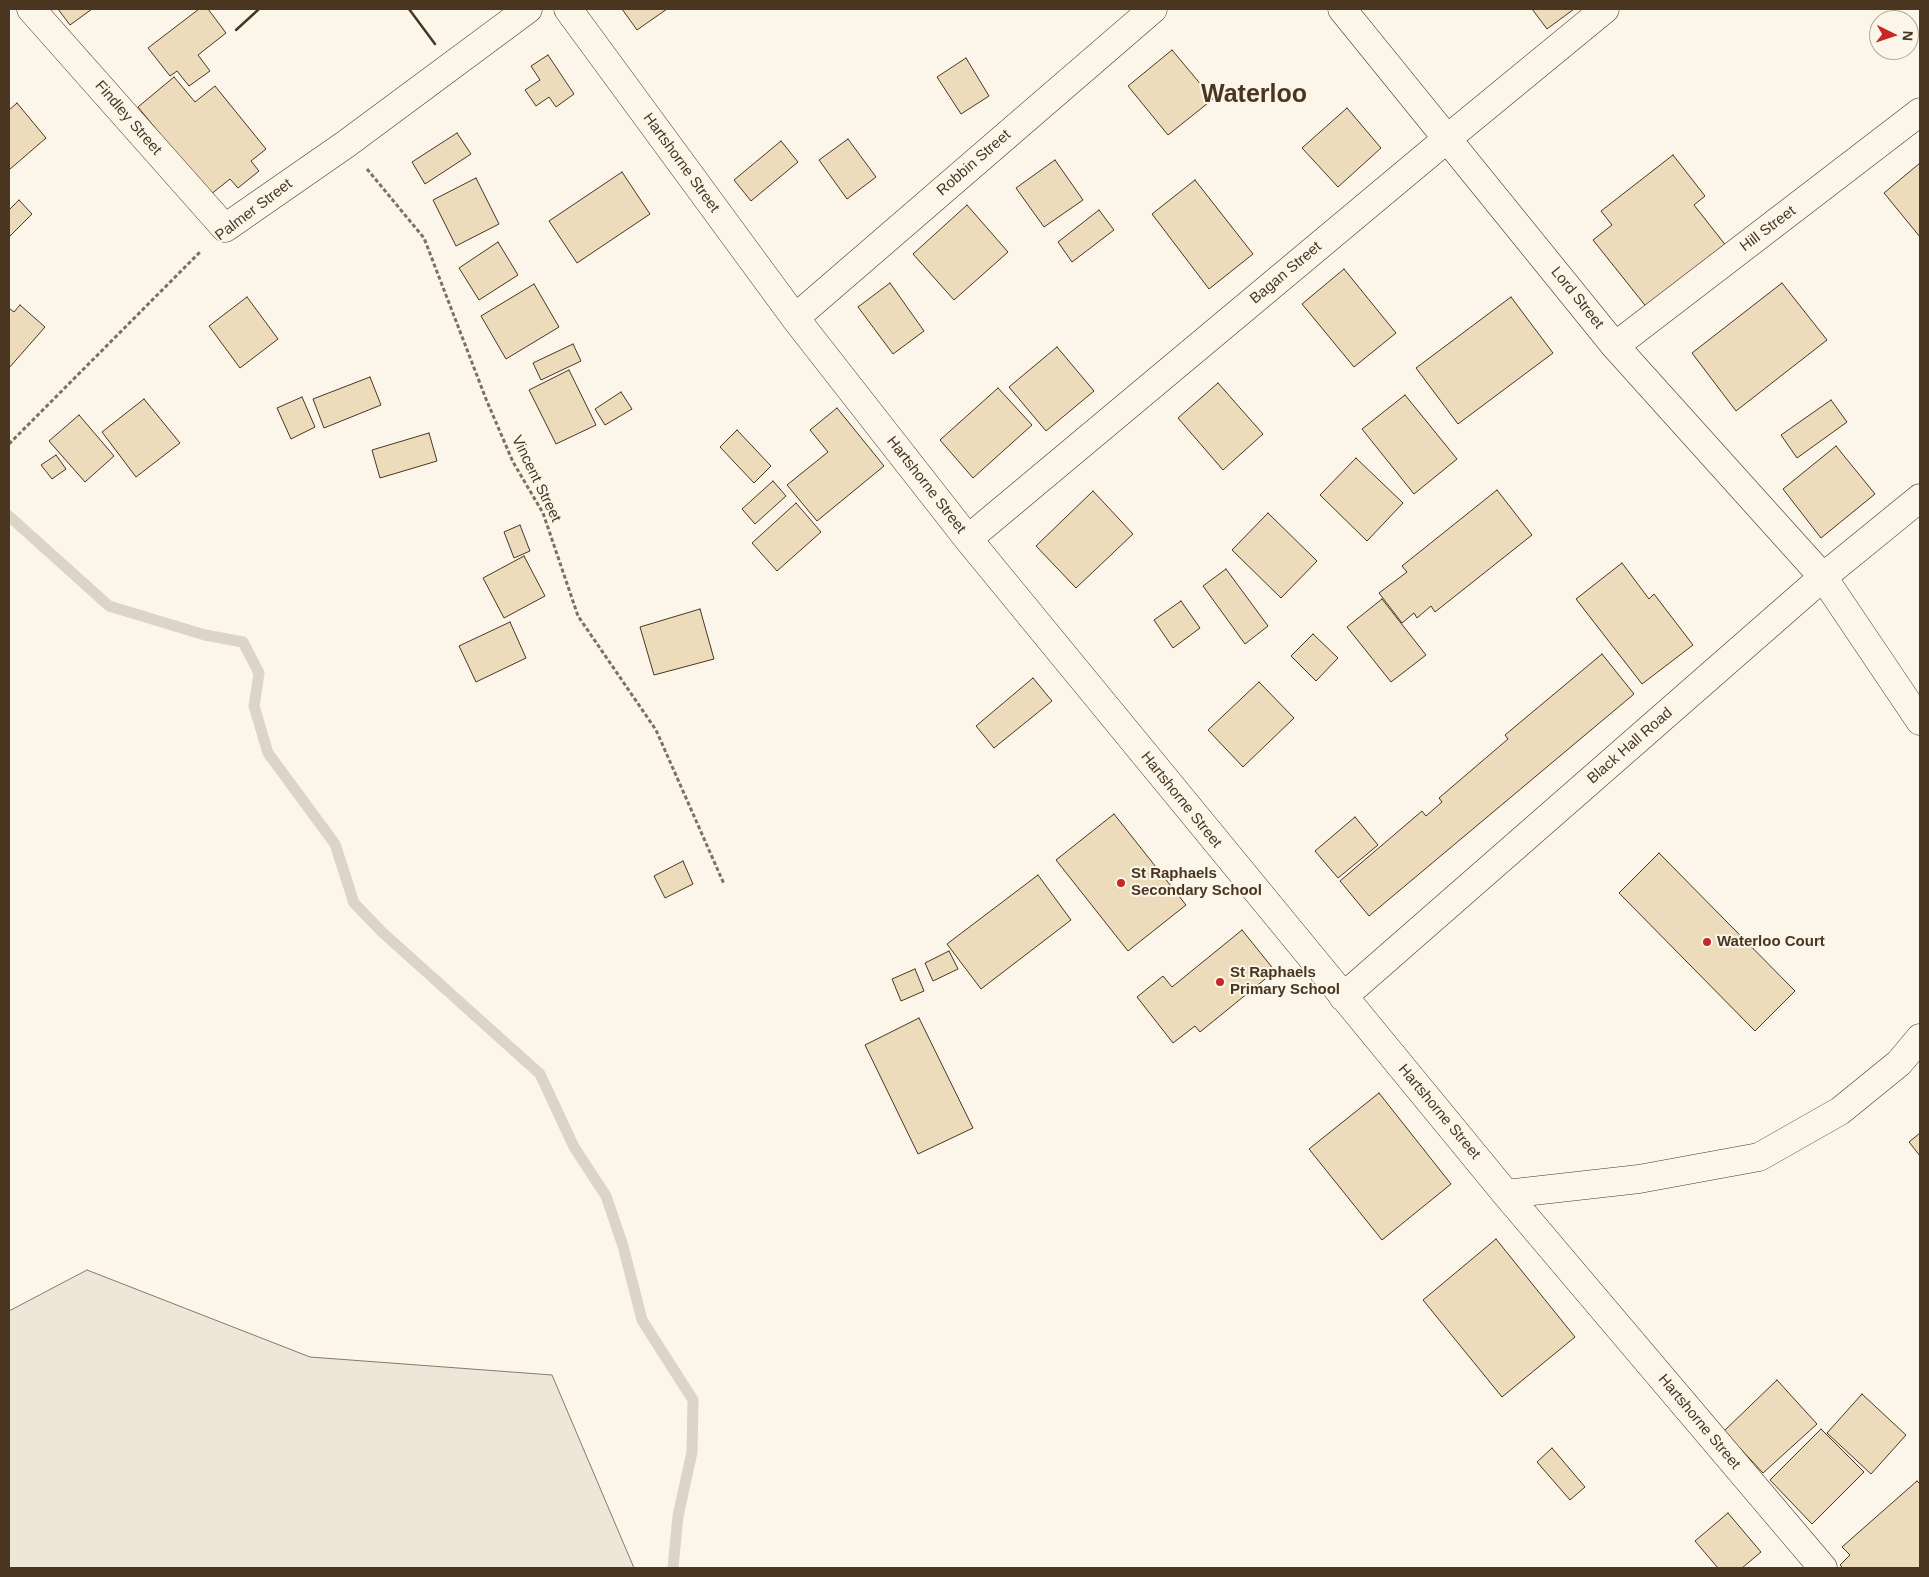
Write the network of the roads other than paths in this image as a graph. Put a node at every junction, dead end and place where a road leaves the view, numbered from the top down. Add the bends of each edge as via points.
1 (32, 9) edge
2 (528, 9) edge
3 (568, 9) edge
4 (1153, 9) edge
5 (1342, 9) edge
6 (1606, 9) edge
7 (1920, 112) edge
8 (1448, 138) junction
9 (225, 228) joint
10 (795, 318) junction
11 (1615, 346) junction
12 (1920, 498) edge
13 (968, 539) junction
14 (1823, 578) junction
15 (1920, 721) edge
16 (1343, 997) junction
17 (1920, 1038) edge
18 (1506, 1194) junction
19 (1823, 1568) edge

1 - 9 street, Findley Street
2 - 9 street, Palmer Street via 346,144
3 - 10 street, Hartshorne Street
4 - 10 street, Robbin Street
5 - 8 street, Lord Street
6 - 8 street, Bagan Street
7 - 11 street, Hill Street
8 - 11 street, Lord Street
8 - 13 street, Bagan Street
10 - 13 street, Hartshorne Street
11 - 14 street, Lord Street
12 - 14 street, Black Hall Road
13 - 16 street, Hartshorne Street
14 - 15 street, Lord Street
14 - 16 street, Black Hall Road
16 - 18 street, Hartshorne Street
17 - 18 street via 1898,1063 1840,1111 1760,1157 1639,1179
18 - 19 street, Hartshorne Street

